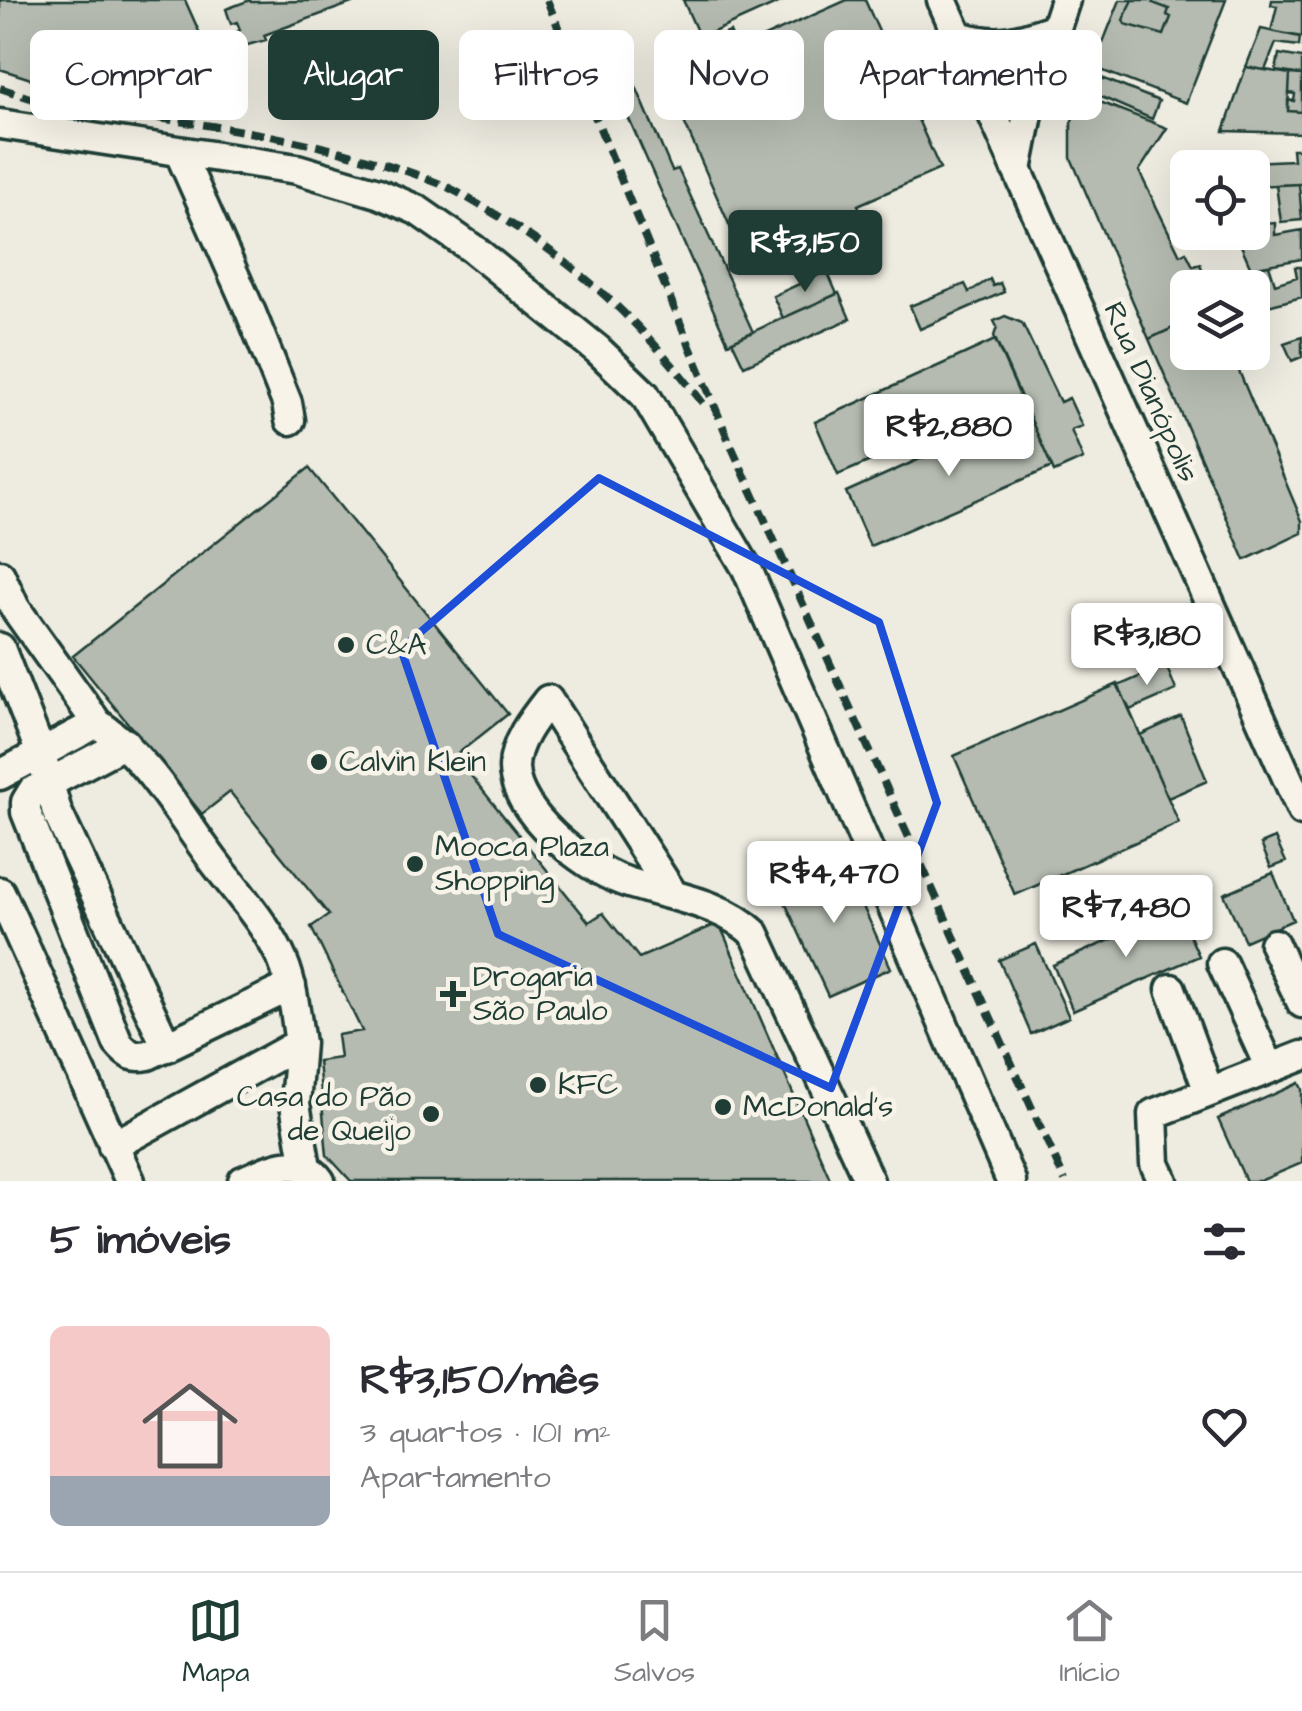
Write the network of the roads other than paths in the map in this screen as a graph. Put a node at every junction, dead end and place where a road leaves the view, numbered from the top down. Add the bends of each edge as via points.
1 (942, 0) edge
2 (1065, 0) edge
3 (1053, 28) junction
4 (955, 30) edge
5 (1048, 30) edge
6 (994, 120) edge
7 (0, 124) edge
8 (179, 151) junction
9 (1016, 170) junction
10 (290, 420) dead end
11 (0, 576) edge
12 (0, 648) edge
13 (97, 724) junction
14 (125, 743) junction
15 (40, 751) junction
16 (0, 775) edge
17 (48, 781) junction
18 (1302, 810) edge
19 (0, 892) edge
20 (672, 893) junction
21 (1274, 944) dead end
22 (1222, 963) dead end
23 (291, 986) junction
24 (1171, 989) dead end
25 (1302, 1003) edge
26 (300, 1043) junction
27 (167, 1047) junction
28 (1302, 1056) edge
29 (1270, 1068) junction
30 (1209, 1092) junction
31 (113, 1146) junction
32 (313, 1174) edge
33 (130, 1181) edge
34 (242, 1181) edge
35 (869, 1181) edge
36 (1012, 1181) edge
37 (1163, 1181) edge

1 - 4 street, Rua Dianópolis
2 - 3 street
3 - 5 street
3 - 9 street
6 - 9 street, Rua Dianópolis
7 - 8 street
8 - 10 street
8 - 36 street via 297,169 417,210 537,299 645,395 747,569
9 - 18 street, Rua Dianópolis
11 - 13 street
12 - 15 street
13 - 14 street
13 - 15 street
14 - 17 street
14 - 23 street via 246,902 280,954
15 - 16 street
15 - 17 street
17 - 27 street via 56,812
17 - 27 street via 32,792 26,812 118,1043 136,1058
19 - 31 street
20 - 20 street via 590,763 548,700 515,757 524,800 584,860 619,879
20 - 35 street via 742,922 755,934
21 - 25 street
22 - 29 street
23 - 26 street
23 - 27 street
24 - 30 street
26 - 31 street
26 - 32 street via 295,1104
28 - 29 street
29 - 30 street
30 - 37 street via 1153,1114 1155,1164
31 - 33 street
32 - 34 street via 279,1166

